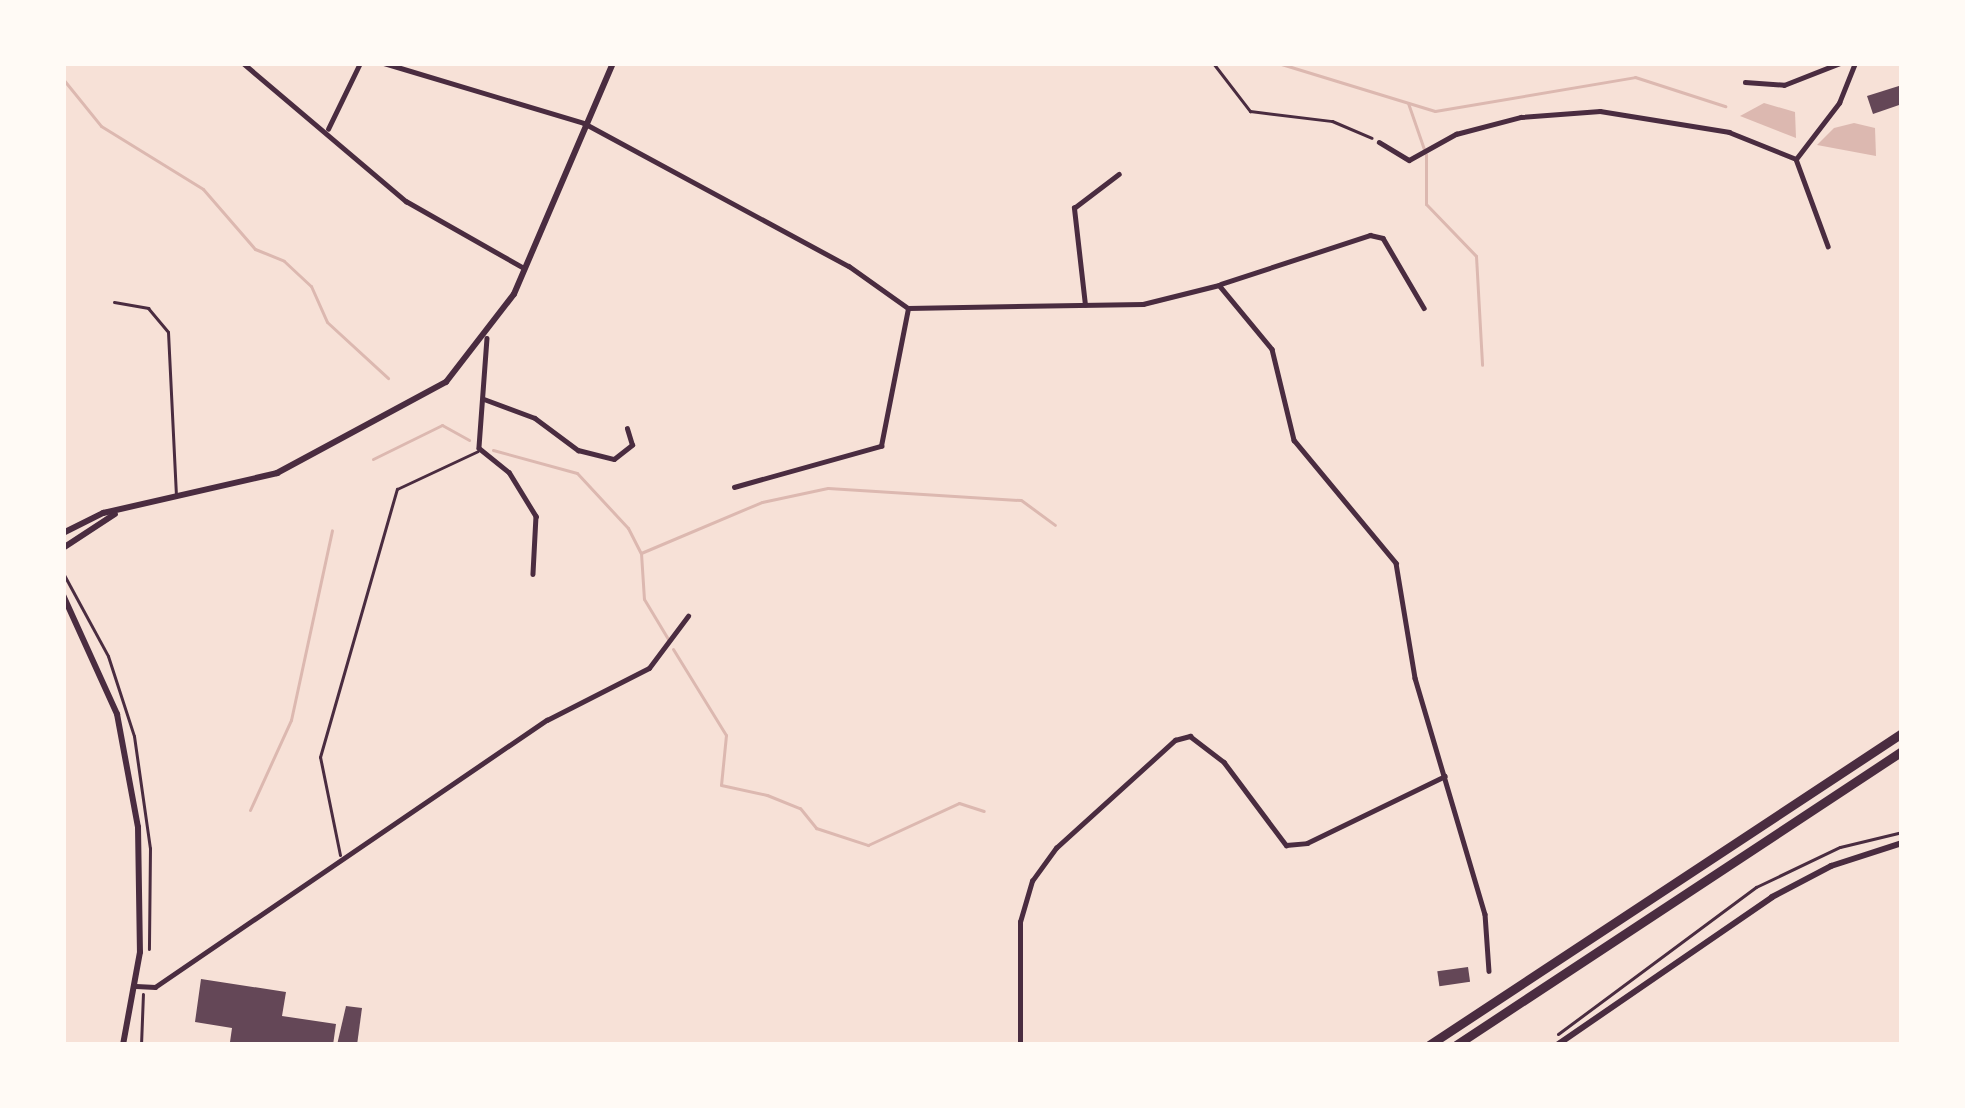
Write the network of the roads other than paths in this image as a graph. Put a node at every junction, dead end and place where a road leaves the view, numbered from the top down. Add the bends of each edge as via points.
1 (243, 63) edge
2 (360, 63) edge
3 (384, 63) edge
4 (613, 63) edge
5 (1840, 63) edge
6 (1856, 63) edge
7 (1745, 82) dead end
8 (584, 123) junction
9 (328, 129) junction
10 (1379, 142) road end
11 (1796, 159) junction
12 (1119, 174) dead end
13 (1828, 246) dead end
14 (524, 268) junction
15 (1219, 285) junction
16 (114, 302) dead end
17 (1085, 306) junction
18 (908, 308) junction
19 (1424, 308) dead end
20 (487, 338) junction
21 (484, 400) junction
22 (627, 429) dead end
23 (479, 448) junction
24 (734, 487) dead end
25 (177, 499) junction
26 (121, 510) junction
27 (63, 532) edge
28 (63, 548) edge
29 (533, 574) dead end
30 (63, 595) edge
31 (688, 616) dead end
32 (1902, 733) edge
33 (1902, 751) edge
34 (1445, 776) junction
35 (1902, 843) edge
36 (340, 855) junction
37 (1489, 971) dead end
38 (136, 986) junction
39 (127, 1042) edge
40 (1020, 1045) edge
41 (1429, 1045) edge
42 (1456, 1045) edge
43 (1557, 1045) edge

1 - 9 street
2 - 9 street
3 - 8 street
4 - 8 main road
5 - 7 street via 1784,85
6 - 11 street via 1839,104
8 - 14 main road
8 - 18 street via 849,266
9 - 14 street via 406,202
10 - 11 street via 1409,160 1456,134 1521,117 1600,112 1729,132
11 - 13 street
12 - 17 street via 1074,208
14 - 20 main road
15 - 17 street via 1167,301
15 - 19 street via 1370,235 1384,238
15 - 34 street via 1272,349 1294,440 1396,563 1414,678
16 - 25 lane via 148,308 168,332
17 - 18 street
18 - 24 street via 881,446
20 - 21 street
20 - 25 main road via 446,382 354,437 278,472
21 - 22 street via 535,418 578,450 614,459 632,445
21 - 23 street
23 - 29 street via 509,472 536,516
23 - 36 lane via 462,464 397,489 320,757
25 - 26 main road
26 - 27 main road
26 - 28 main road
30 - 38 main road via 109,688 130,765 142,875
31 - 36 street via 649,668 597,688
32 - 41 highway
33 - 42 highway
34 - 37 street via 1485,914
34 - 40 street via 1307,843 1286,845 1224,762 1190,736 1175,740 1056,848 1032,881 1020,922
35 - 43 main road via 1772,897
36 - 38 street via 155,987
38 - 39 main road

